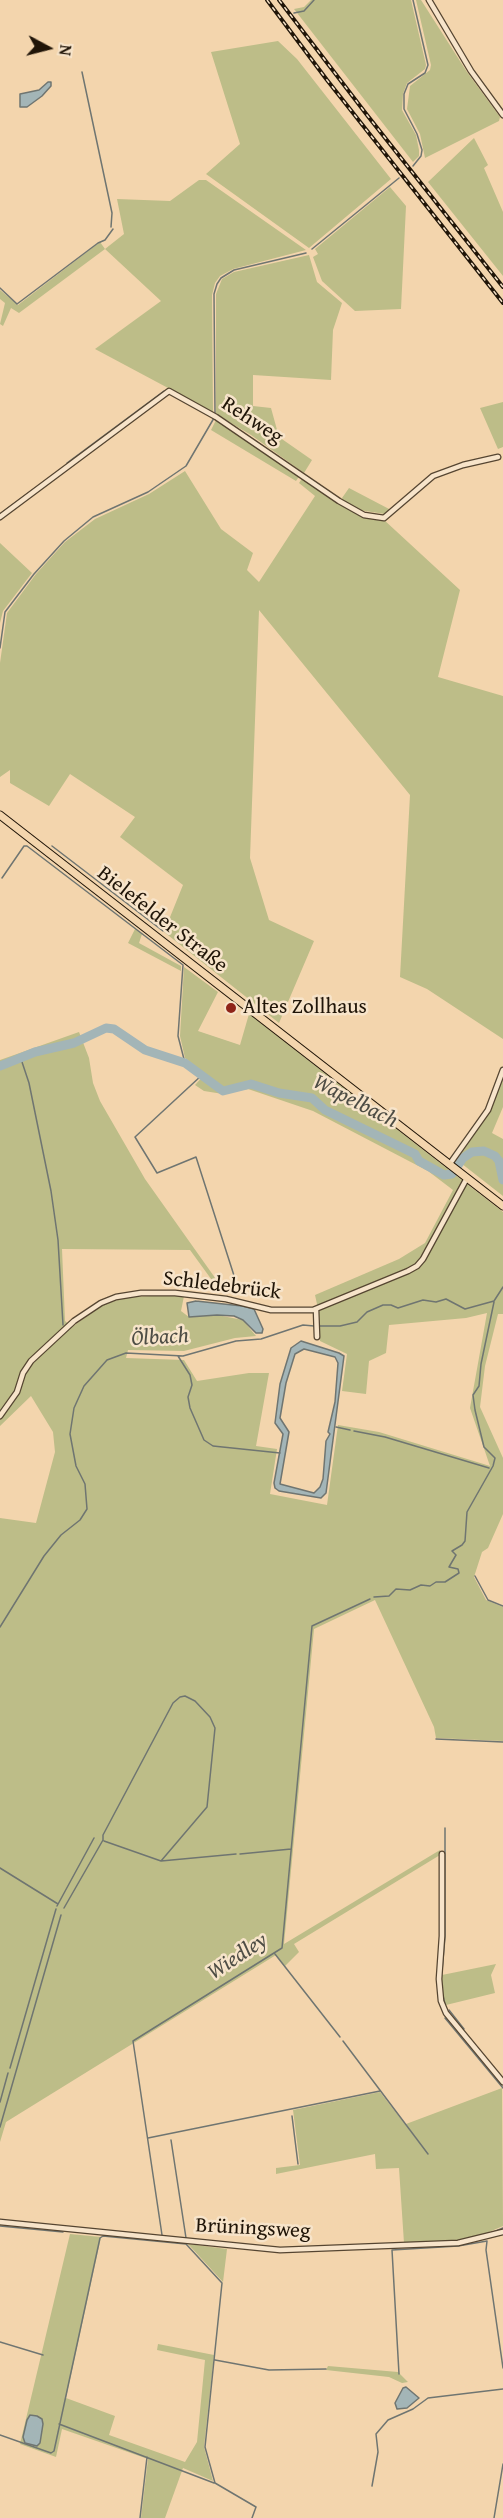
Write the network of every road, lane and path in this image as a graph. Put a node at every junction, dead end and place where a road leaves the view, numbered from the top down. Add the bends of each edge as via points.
1 (429, 0) edge
2 (503, 115) edge
3 (498, 457) dead end
4 (0, 517) edge
5 (0, 815) edge
6 (503, 1070) edge
7 (450, 1165) junction
8 (467, 1178) junction
9 (503, 1206) edge
10 (316, 1309) junction
11 (317, 1337) dead end
12 (0, 1416) edge
13 (442, 1854) dead end
14 (503, 2082) edge
15 (0, 2223) edge
16 (503, 2232) edge

1 - 2 street via 471,71
3 - 4 street, Rehweg via 433,476 384,518 378,518 357,513 214,416 169,391
5 - 7 main road, Bielefelder Straße
6 - 7 street via 488,1110
7 - 8 main road, Bielefelder Straße
8 - 9 main road, Bielefelder Straße
8 - 10 street, Schledebrück via 417,1266
10 - 11 street
10 - 12 street, Schledebrück via 271,1310 175,1293 116,1297 74,1321 31,1361 17,1392
13 - 14 street via 441,2001 446,2013
15 - 16 street, Brüningsweg via 280,2250 458,2243

